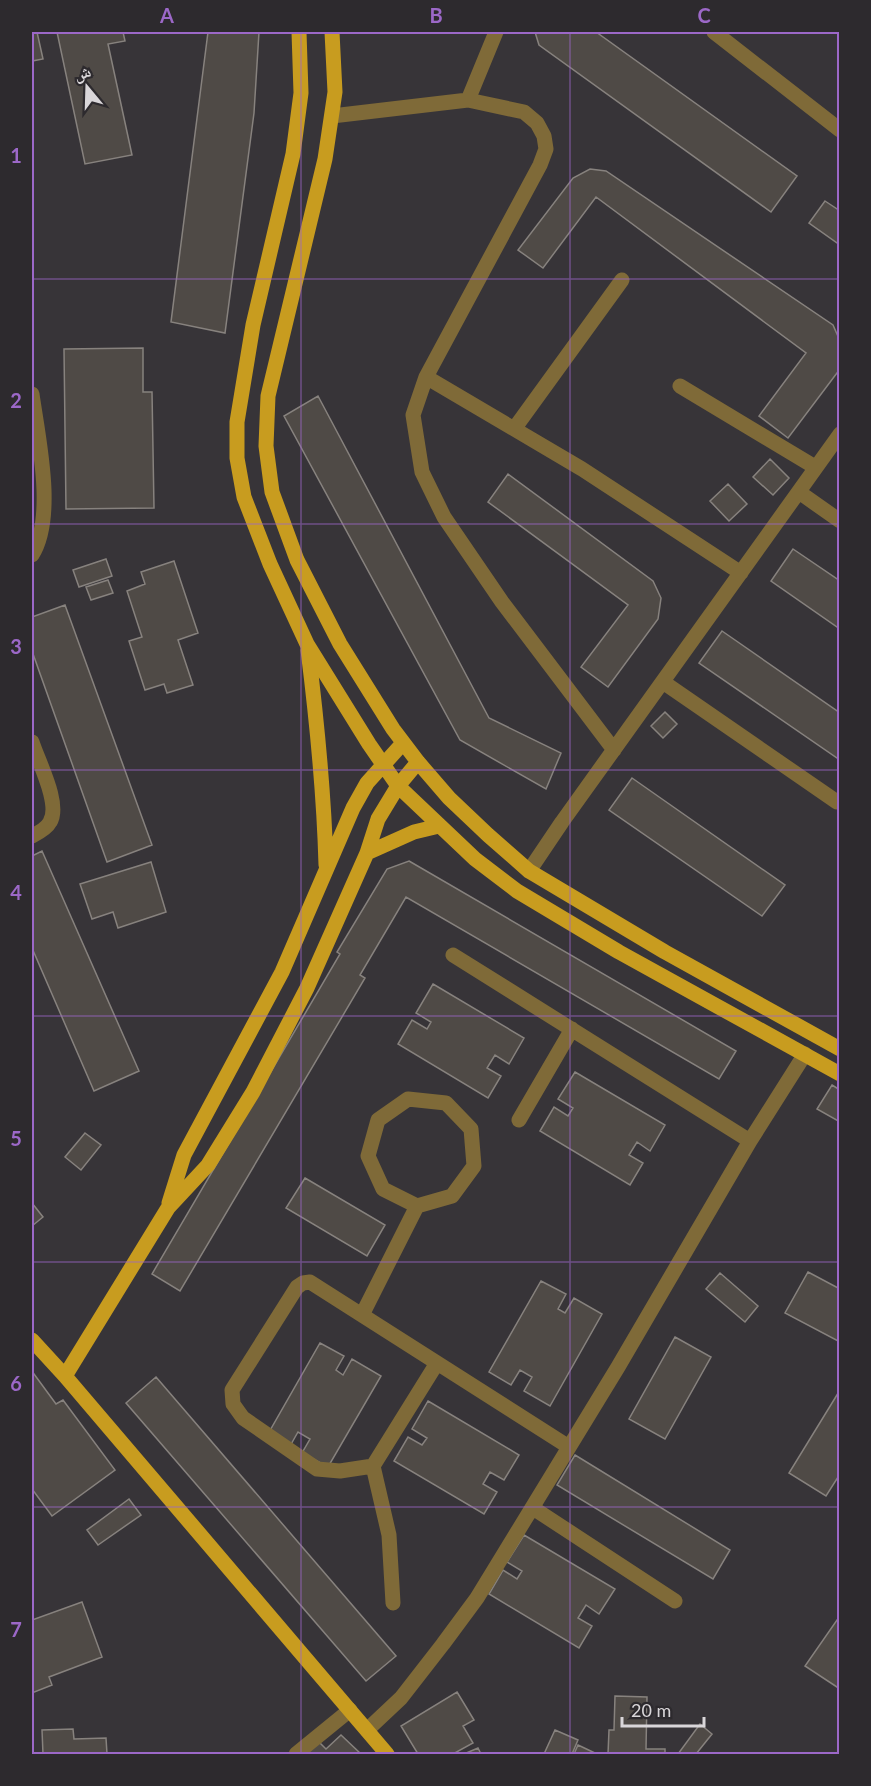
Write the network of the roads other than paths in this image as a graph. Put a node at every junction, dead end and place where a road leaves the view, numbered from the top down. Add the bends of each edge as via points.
1 (299, 32) edge
2 (332, 32) edge
3 (496, 32) edge
4 (714, 32) edge
5 (468, 100) junction
6 (332, 116) junction
7 (840, 130) edge
8 (622, 280) dead end
9 (426, 377) junction
10 (680, 386) dead end
11 (32, 394) edge
12 (514, 429) junction
13 (840, 434) edge
14 (815, 467) junction
15 (799, 492) junction
16 (840, 521) edge
17 (32, 555) edge
18 (741, 573) junction
19 (307, 644) junction
20 (663, 682) junction
21 (32, 742) edge
22 (403, 743) junction
23 (614, 750) junction
24 (418, 762) junction
25 (383, 765) junction
26 (398, 786) junction
27 (837, 802) dead end
28 (439, 826) junction
29 (32, 836) edge
30 (367, 853) junction
31 (327, 869) junction
32 (530, 871) junction
33 (453, 955) dead end
34 (572, 1029) junction
35 (840, 1049) edge
36 (806, 1054) junction
37 (840, 1074) edge
38 (519, 1120) dead end
39 (750, 1141) junction
40 (417, 1206) junction
41 (168, 1208) junction
42 (362, 1315) junction
43 (33, 1343) edge
44 (437, 1363) junction
45 (64, 1376) junction
46 (569, 1447) junction
47 (374, 1466) junction
48 (533, 1508) junction
49 (675, 1601) dead end
50 (393, 1604) dead end
51 (350, 1710) junction
52 (367, 1730) junction
53 (296, 1755) edge
54 (387, 1755) edge

1 - 19 main road via 302,93 294,154 253,325 237,422 237,458 244,497
2 - 6 main road
3 - 5 street
4 - 7 street
5 - 6 street
5 - 9 street via 524,112 537,123 546,149
6 - 22 main road via 267,396 266,446 272,492 297,560 340,644
8 - 12 street
9 - 12 street
9 - 23 street via 414,415 422,472 444,518
10 - 14 street
11 - 17 street via 44,514
12 - 18 street
13 - 14 street
14 - 15 street
15 - 16 street
15 - 18 street
18 - 20 street
19 - 25 main road
19 - 31 main road via 322,769
20 - 23 street
20 - 27 street
21 - 29 street via 54,811 50,823
22 - 24 main road
22 - 25 main road
23 - 32 street
24 - 26 main road
24 - 32 main road via 449,798
25 - 26 main road
25 - 31 main road via 353,808
26 - 28 main road
26 - 30 main road via 378,819
28 - 30 main road via 414,832
28 - 36 main road via 517,891 619,952
30 - 41 main road via 307,988 253,1092 208,1165
31 - 41 main road via 282,972 184,1155
32 - 35 main road via 665,952
33 - 34 street
34 - 38 street
34 - 39 street
36 - 37 main road
36 - 39 street
39 - 46 street
40 - 40 street via 453,1196 474,1166 474,1157 471,1129 446,1103 408,1099 378,1120 368,1156 383,1189
40 - 42 street
41 - 45 main road
42 - 44 street
42 - 47 street via 310,1282 297,1287 232,1389 233,1404 243,1418 317,1469 340,1471
43 - 45 main road
44 - 46 street
44 - 47 street
45 - 51 main road
46 - 48 street
47 - 50 street via 389,1535
48 - 49 street
48 - 52 street via 443,1644 401,1698
51 - 52 main road
51 - 53 street
52 - 54 main road

